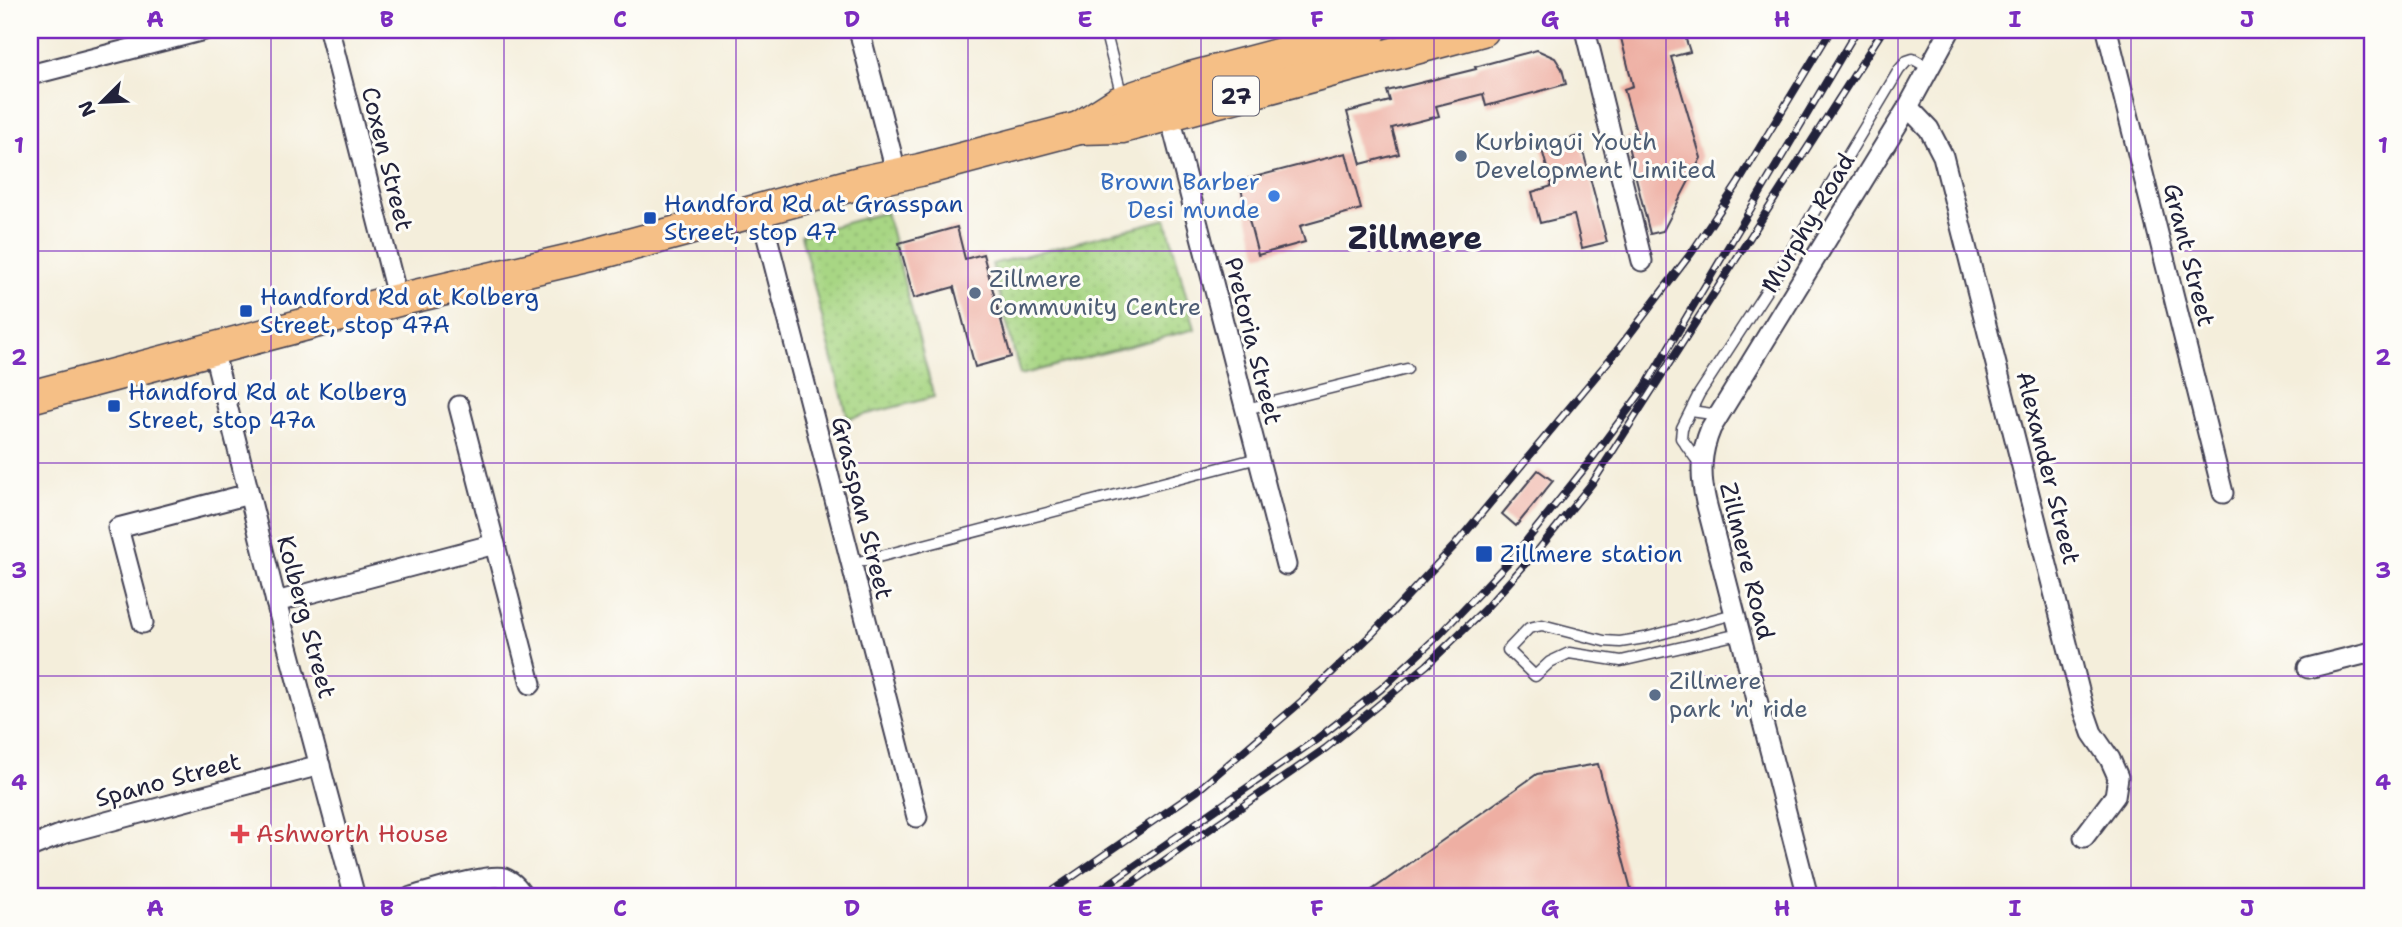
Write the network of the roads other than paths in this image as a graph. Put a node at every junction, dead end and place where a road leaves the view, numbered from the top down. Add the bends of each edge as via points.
1 (204, 30) edge
2 (329, 30) edge
3 (859, 30) edge
4 (1105, 30) edge
5 (1371, 30) edge
6 (1482, 30) edge
7 (1585, 30) edge
8 (1950, 30) edge
9 (2107, 30) edge
10 (1297, 57) edge
11 (1929, 68) junction
12 (30, 75) edge
13 (1123, 101) junction
14 (1166, 101) junction
15 (1908, 107) junction
16 (1079, 128) junction
17 (897, 175) junction
18 (760, 210) junction
19 (1642, 261) dead end
20 (398, 300) junction
21 (213, 349) junction
22 (1407, 369) dead end
23 (30, 397) edge
24 (459, 406) dead end
25 (1246, 410) junction
26 (1691, 411) junction
27 (1719, 415) junction
28 (1706, 440) joint
29 (1258, 458) junction
30 (1701, 464) junction
31 (2223, 493) dead end
32 (249, 494) junction
33 (495, 544) junction
34 (851, 564) junction
35 (1286, 565) dead end
36 (276, 603) junction
37 (1734, 614) junction
38 (143, 623) dead end
39 (1739, 634) junction
40 (2372, 652) edge
41 (2308, 668) dead end
42 (531, 684) dead end
43 (320, 765) junction
44 (917, 817) dead end
45 (2084, 837) dead end
46 (30, 847) edge
47 (355, 897) edge
48 (411, 897) edge
49 (524, 897) edge
50 (1808, 897) edge

1 - 12 street
2 - 20 street, Coxen Street
3 - 17 street
4 - 13 lane
5 - 10 main road, 27
6 - 10 main road, 27
7 - 19 street
8 - 11 street, Murphy Road
9 - 31 street, Grant Street
10 - 14 main road, 27
11 - 15 street, Murphy Road
11 - 26 lane via 1913,59 1899,70
13 - 14 main road, 27
13 - 16 main road, 27
14 - 16 main road, 27 via 1122,127
14 - 25 street, Pretoria Street
15 - 27 street, Murphy Road
15 - 45 street, Alexander Street via 1928,129 1942,156 2088,722 2118,777 2115,796
16 - 17 main road, 27
17 - 18 main road, 27
18 - 20 main road, 27
18 - 34 street, Grasspan Street
20 - 21 main road, 27
21 - 23 main road, 27
21 - 32 street, Kolberg Street
22 - 25 lane
24 - 33 street
25 - 29 street, Pretoria Street
26 - 27 lane
26 - 30 lane via 1681,438
27 - 28 street, Murphy Road
28 - 30 street, Zillmere Road
29 - 34 lane
29 - 35 street, Pretoria Street
30 - 37 street, Zillmere Road via 1703,493
32 - 36 street, Kolberg Street
32 - 38 street via 118,528
33 - 36 street
33 - 42 street
34 - 44 street, Grasspan Street
36 - 43 street, Kolberg Street
37 - 39 street, Zillmere Road
37 - 39 lane via 1620,642 1542,625 1529,628 1508,650 1535,676 1569,653 1621,661
39 - 50 street, Zillmere Road
40 - 41 street
43 - 46 street, Spano Street via 65,833
43 - 47 street, Kolberg Street
48 - 49 street via 502,877 515,884

